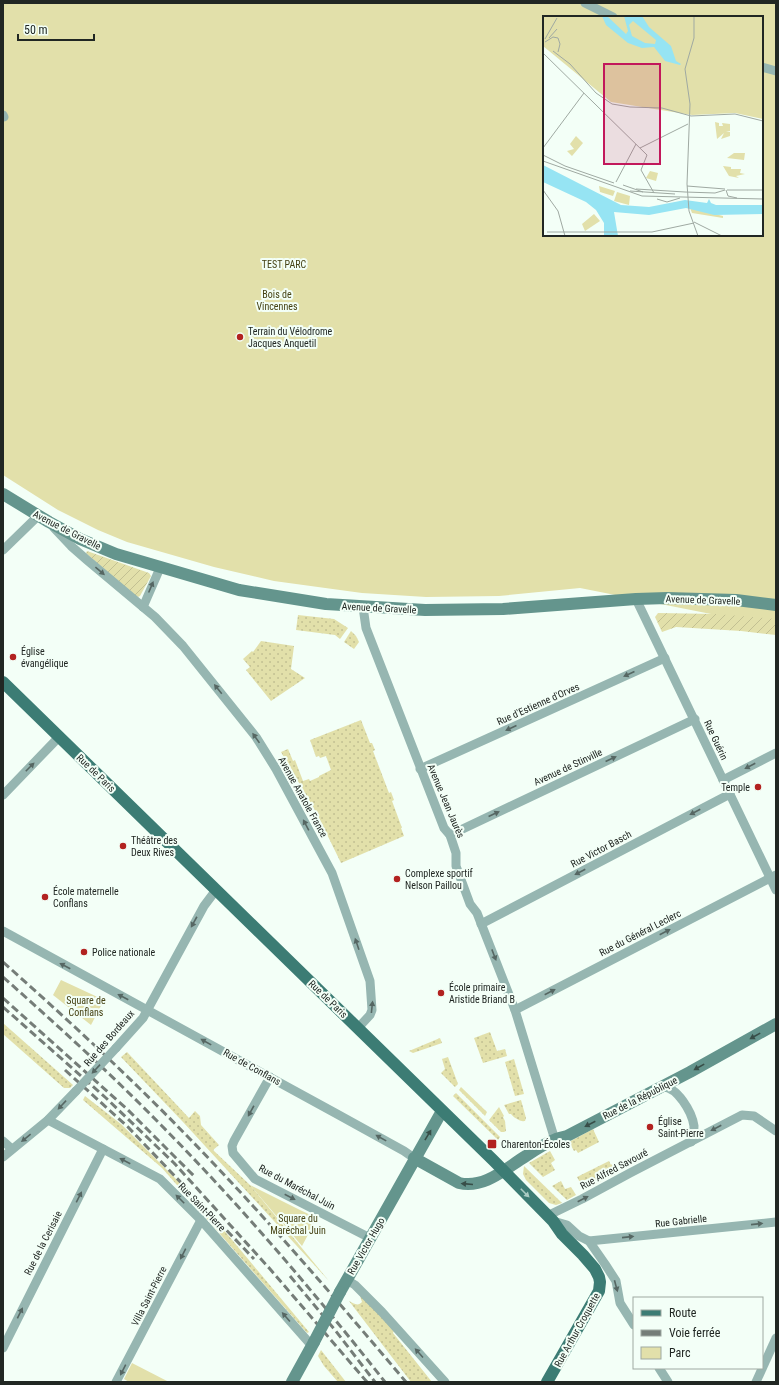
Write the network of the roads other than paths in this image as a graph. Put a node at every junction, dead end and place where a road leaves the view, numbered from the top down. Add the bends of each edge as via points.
1 (585, 3) edge
2 (612, 16) edge
3 (763, 67) edge
4 (776, 71) edge
5 (3, 494) edge
6 (38, 516) junction
7 (76, 542) junction
8 (3, 550) edge
9 (160, 568) junction
10 (636, 599) junction
11 (776, 604) edge
12 (143, 607) junction
13 (363, 608) junction
14 (665, 658) junction
15 (3, 682) edge
16 (695, 719) junction
17 (59, 737) junction
18 (776, 753) edge
19 (420, 769) junction
20 (723, 780) junction
21 (3, 794) edge
22 (730, 794) junction
23 (450, 835) junction
24 (773, 876) edge
25 (216, 890) junction
26 (776, 890) edge
27 (482, 924) junction
28 (3, 931) edge
29 (146, 1010) junction
30 (515, 1010) junction
31 (776, 1024) edge
32 (358, 1028) junction
33 (270, 1077) junction
34 (662, 1086) junction
35 (442, 1111) junction
36 (48, 1120) junction
37 (776, 1131) edge
38 (555, 1140) junction
39 (3, 1141) edge
40 (691, 1142) junction
41 (12, 1149) junction
42 (103, 1149) junction
43 (3, 1157) edge
44 (414, 1158) junction
45 (503, 1171) junction
46 (550, 1219) junction
47 (201, 1220) junction
48 (776, 1222) edge
49 (370, 1238) junction
50 (589, 1241) junction
51 (347, 1280) junction
52 (633, 1323) edge
53 (776, 1338) edge
54 (313, 1344) junction
55 (3, 1348) edge
56 (763, 1367) edge
57 (661, 1369) edge
58 (762, 1369) edge
59 (116, 1382) edge
60 (292, 1382) edge
61 (445, 1382) edge
62 (547, 1382) edge
63 (668, 1382) edge
64 (756, 1382) edge

1 - 2 street
3 - 4 street
5 - 6 street, Avenue de Gravelle
6 - 7 street, Avenue de Gravelle
6 - 8 street
7 - 9 street, Avenue de Gravelle
7 -> 12 street, Avenue Anatole France
12 -> 9 street
9 - 13 street, Avenue de Gravelle via 239,590
10 - 11 street, Avenue de Gravelle via 736,600
10 - 13 street, Avenue de Gravelle via 503,609
10 - 14 street, Rue Guérin
32 -> 12 street, Avenue Anatole France via 372,1010 370,981 332,873 256,737 183,646
13 - 19 street, Avenue Jean Jaurès via 366,628
14 - 16 street, Rue Guérin
14 -> 19 street, Rue d'Estienne d'Orves
15 - 17 main road, Rue de Paris
16 - 20 street, Rue Guérin
23 -> 16 street, Avenue de Stinville
21 -> 17 street
17 - 25 main road, Rue de Paris
18 -> 20 street
19 - 23 street, Avenue Jean Jaurès via 444,828
20 - 22 street, Rue Guérin
22 - 24 street, Rue Guérin
22 -> 27 street, Rue Victor Basch
23 - 27 street, Avenue Jean Jaurès via 456,853 456,866 470,904
24 - 26 street, Rue Guérin
30 -> 24 street, Rue du Général Leclerc
25 -> 29 street, Rue des Bordeaux via 204,906
25 - 32 main road, Rue de Paris
27 -> 30 street, Avenue Jean Jaurès
29 -> 28 street, Rue de Conflans
33 -> 29 street, Rue de Conflans
29 -> 36 street, Rue des Bordeaux, bridge via 143,1018
30 - 38 street, Avenue Jean Jaurès
31 -> 34 street, Rue de la République
32 - 35 main road, Rue de Paris
44 -> 33 street, Rue de Conflans
33 -> 49 street, Rue du Maréchal Juin via 234,1141 233,1153 255,1179
34 -> 38 street, Rue de la République
34 - 40 street via 671,1088 678,1094 692,1117 694,1128
44 -> 35 street, Rue Victor Hugo
35 - 45 main road, Rue de Paris
36 -> 41 street, Rue des Bordeaux
36 - 42 street, Rue Saint-Pierre
37 -> 40 street, Rue Alfred Savouré via 754,1116 742,1115
38 - 45 street, Rue de la République
39 - 41 street
46 -> 40 street, Rue Alfred Savouré via 630,1172
41 - 43 street, Rue des Bordeaux
47 -> 42 street, Rue Saint-Pierre via 160,1179
55 -> 42 street, Rue de la Cerisaie
45 -> 44 street, Rue de Conflans via 468,1185 459,1183
44 - 49 street, Rue Victor Hugo
45 -> 46 main road, Rue de Paris
46 - 50 street, Rue de Paris via 567,1225
46 - 62 main road, Rue Arthur Croquette via 595,1269 600,1282 599,1291
54 -> 47 street, Rue Saint-Pierre
47 -> 59 street, Villa Saint-Pierre
50 -> 48 street, Rue Gabrielle
49 - 51 street, Rue Victor Hugo
50 -> 52 street, Rue de Paris via 616,1281 620,1303
51 - 54 street, Rue Victor Hugo, bridge
61 -> 51 street via 382,1312
53 - 56 street
54 - 60 street, Rue Victor Hugo
57 - 63 street
58 - 64 street

